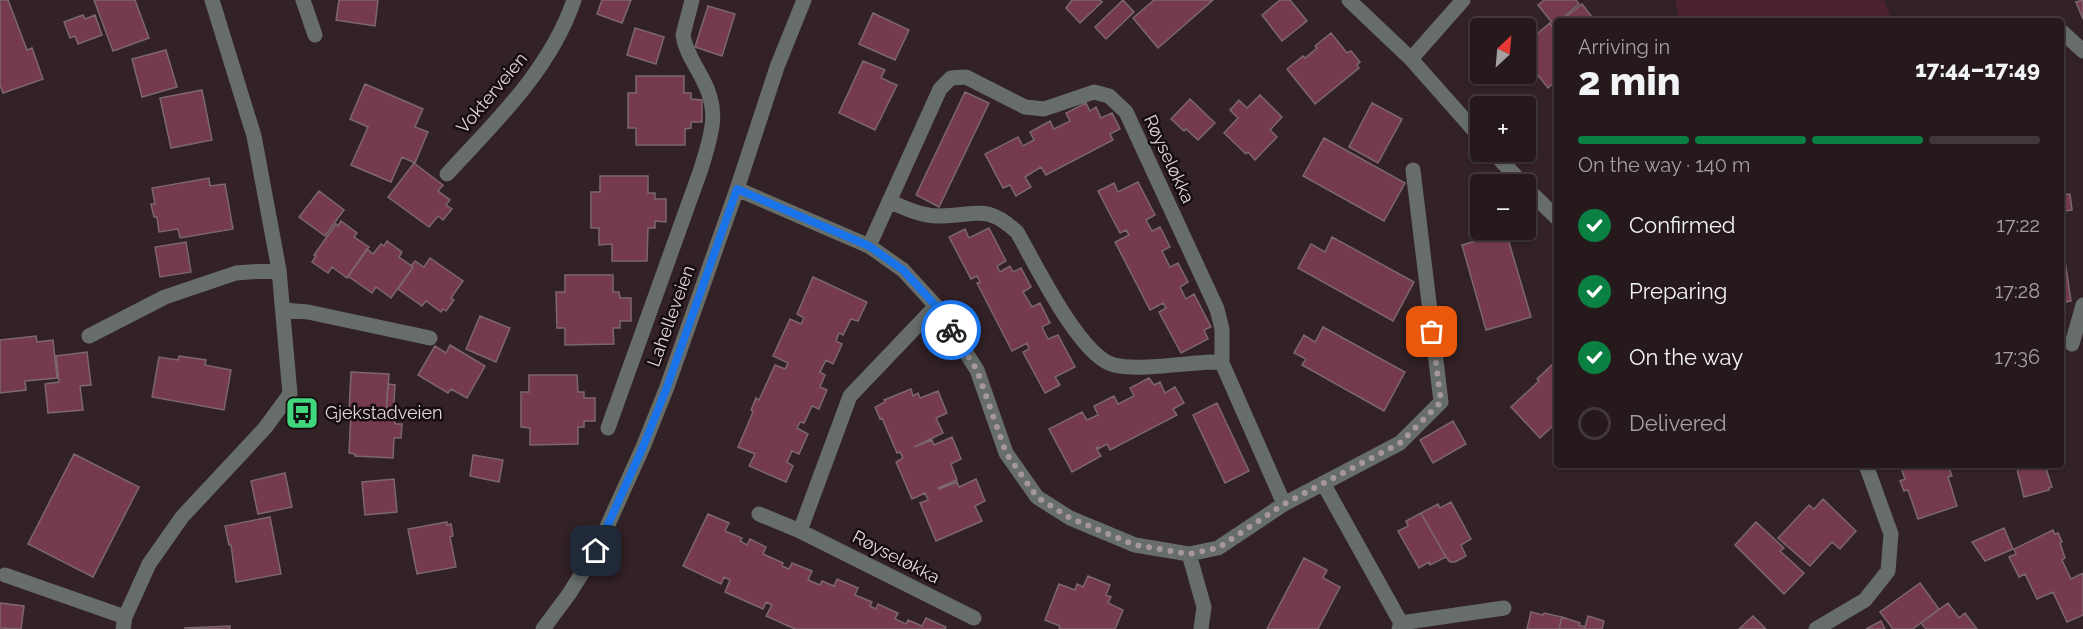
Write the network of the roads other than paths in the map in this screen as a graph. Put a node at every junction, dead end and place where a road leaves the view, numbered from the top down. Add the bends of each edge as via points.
1 (212, 0) edge
2 (303, 0) edge
3 (692, 0) edge
4 (1349, 0) edge
5 (1463, 0) edge
6 (573, 1) edge
7 (802, 1) edge
8 (2064, 34) edge
9 (315, 35) dead end
10 (2083, 51) edge
11 (1411, 59) junction
12 (1470, 126) edge
13 (1502, 162) edge
14 (1413, 170) dead end
15 (447, 174) dead end
16 (1513, 174) edge
17 (737, 189) junction
18 (1536, 198) edge
19 (889, 201) junction
20 (1554, 215) edge
21 (869, 246) junction
22 (279, 270) junction
23 (2083, 305) edge
24 (936, 306) junction
25 (283, 310) junction
26 (89, 336) dead end
27 (429, 338) dead end
28 (2072, 344) edge
29 (1222, 363) junction
30 (608, 428) dead end
31 (1867, 468) edge
32 (1323, 483) junction
33 (1284, 504) junction
34 (759, 514) dead end
35 (800, 531) junction
36 (1189, 554) junction
37 (5, 575) dead end
38 (1504, 608) dead end
39 (974, 618) dead end
40 (124, 623) edge
41 (1400, 626) edge
42 (543, 629) edge
43 (1201, 629) edge
44 (1816, 629) edge

1 - 22 street via 254,136
2 - 9 street
3 - 30 street via 683,35 712,100 713,129
4 - 11 street
5 - 11 street
6 - 15 street, Vokterveien via 547,57 527,87
7 - 17 street, Lahelleveien
8 - 10 street
11 - 12 street
13 - 16 street
14 - 32 street via 1441,402 1400,443
17 - 21 street
17 - 42 street, Lahelleveien via 643,447 596,551
18 - 20 street
19 - 21 street, Røyseløkka
19 - 29 street via 928,215 980,212 1004,220 1017,232 1077,334 1107,363 1126,367
19 - 29 street, Røyseløkka via 940,89 951,78 966,77 1025,107 1044,109 1094,92 1109,96 1126,112 1217,309 1222,329
21 - 24 street via 903,270
22 - 25 street
22 - 26 street via 236,273 165,297
23 - 28 street
24 - 35 street via 850,396
24 - 36 street via 977,370 1006,453 1037,497 1070,518 1135,545
25 - 27 street
25 - 40 street via 290,394 265,428 182,517 149,564
29 - 33 street, Røyseløkka
31 - 44 street via 1891,534 1888,571 1865,600
32 - 33 street
32 - 41 street
33 - 36 street via 1218,548
34 - 35 street, Røyseløkka
35 - 39 street, Røyseløkka
36 - 43 street via 1204,607
37 - 40 street
38 - 41 street

